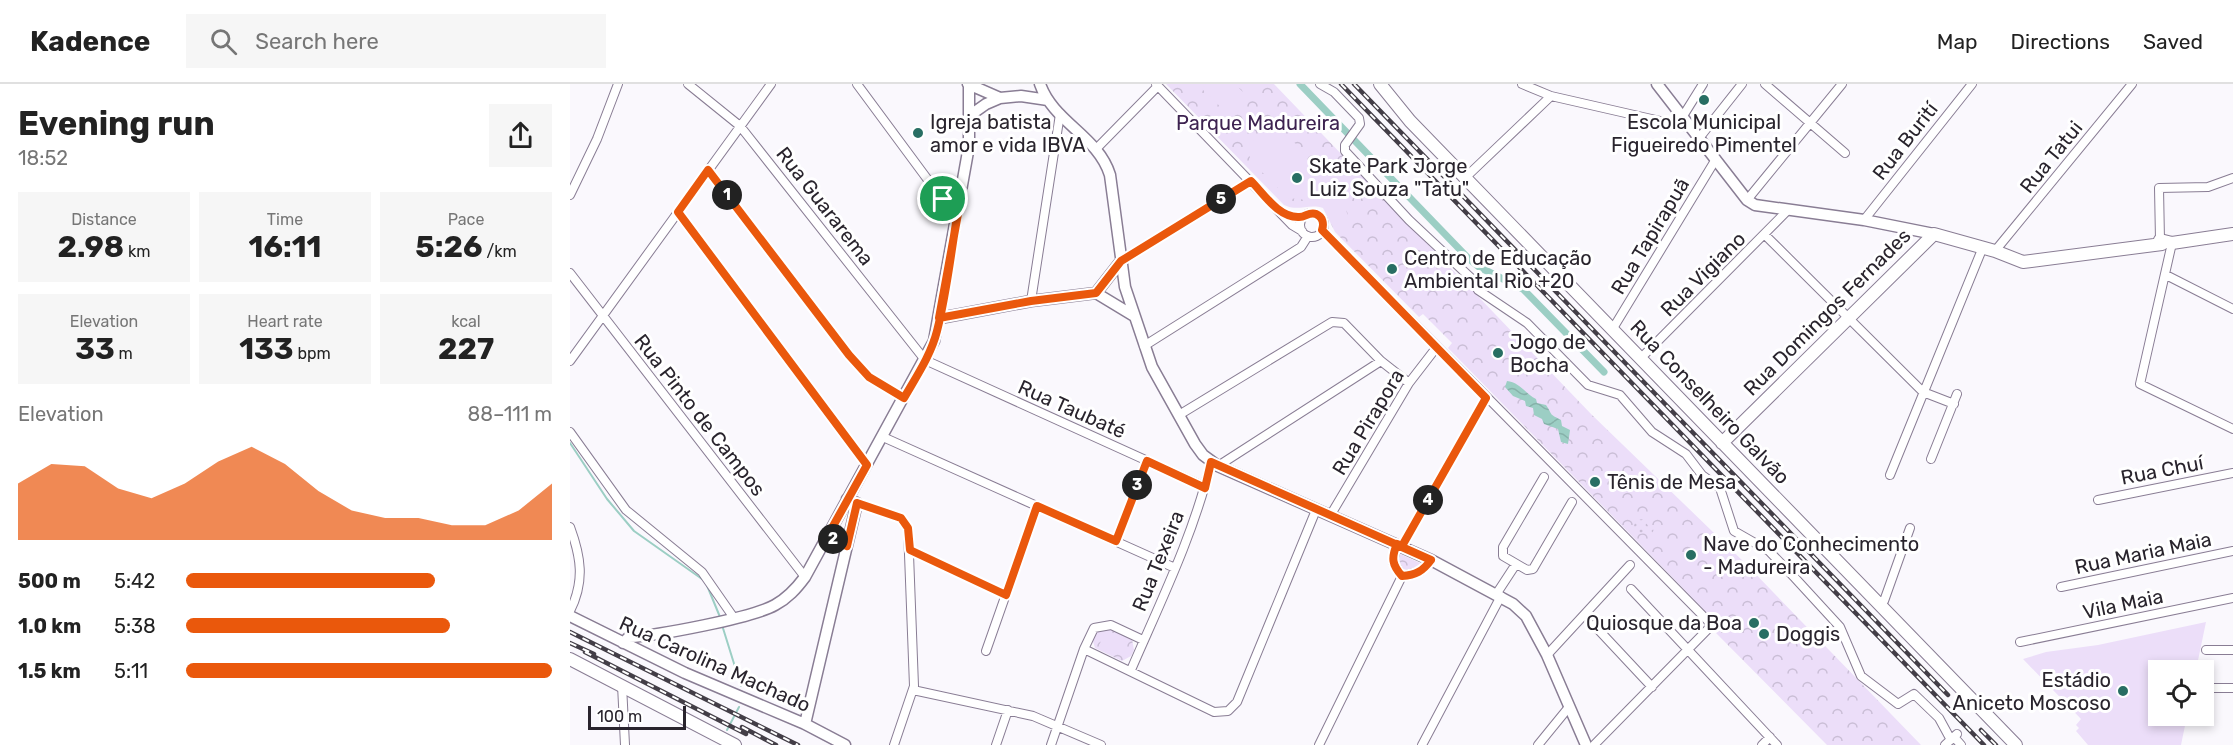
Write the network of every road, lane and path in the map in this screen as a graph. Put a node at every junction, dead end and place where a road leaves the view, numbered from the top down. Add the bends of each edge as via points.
1 (618, 84) edge
2 (688, 84) edge
3 (771, 84) edge
4 (857, 84) edge
5 (1034, 84) edge
6 (1040, 84) edge
7 (1047, 84) edge
8 (1320, 84) edge
9 (1380, 84) edge
10 (1522, 84) edge
11 (1657, 84) edge
12 (1703, 84) edge
13 (1742, 84) edge
14 (1765, 84) edge
15 (1842, 84) edge
16 (1972, 84) edge
17 (2132, 84) edge
18 (968, 85) edge
19 (1157, 85) edge
20 (1021, 96) junction
21 (1551, 96) junction
22 (1000, 98) junction
23 (1048, 100) junction
24 (1060, 114) junction
25 (969, 116) junction
26 (1683, 116) junction
27 (1812, 123) junction
28 (740, 126) junction
29 (1696, 132) junction
30 (1097, 148) junction
31 (1845, 153) dead end
32 (1716, 159) junction
33 (708, 170) junction
34 (1466, 177) junction
35 (2233, 178) edge
36 (1251, 181) junction
37 (962, 192) junction
38 (570, 195) edge
39 (943, 199) junction
40 (1748, 200) junction
41 (958, 211) junction
42 (1787, 211) junction
43 (678, 212) junction
44 (1283, 213) junction
45 (1303, 218) junction
46 (1864, 220) junction
47 (1322, 230) junction
48 (1305, 234) junction
49 (1934, 234) junction
50 (2233, 234) edge
51 (1765, 235) junction
52 (2166, 241) junction
53 (1989, 249) junction
54 (1121, 261) junction
55 (570, 273) edge
56 (2166, 275) junction
57 (1096, 293) junction
58 (1031, 301) junction
59 (2233, 309) edge
60 (603, 314) junction
61 (1134, 316) junction
62 (1849, 317) junction
63 (939, 318) junction
64 (1612, 330) junction
65 (1144, 346) junction
66 (1436, 348) junction
67 (1641, 358) junction
68 (925, 360) junction
69 (570, 361) edge
70 (1381, 361) junction
71 (1409, 383) junction
72 (1923, 392) junction
73 (1958, 394) dead end
74 (904, 398) junction
75 (1486, 398) junction
76 (1954, 404) junction
77 (1179, 415) junction
78 (2233, 429) edge
79 (570, 432) edge
80 (883, 438) junction
81 (1722, 442) junction
82 (1931, 459) dead end
83 (1147, 461) junction
84 (1214, 464) junction
85 (867, 465) junction
86 (2233, 473) edge
87 (1890, 475) dead end
88 (1544, 477) dead end
89 (1205, 488) junction
90 (2098, 500) dead end
91 (852, 501) junction
92 (1572, 502) dead end
93 (1037, 506) junction
94 (1316, 510) junction
95 (1330, 516) junction
96 (570, 527) edge
97 (1910, 528) dead end
98 (827, 537) junction
99 (1116, 541) junction
100 (1399, 545) junction
101 (847, 546) junction
102 (910, 550) junction
103 (2233, 551) edge
104 (1431, 560) junction
105 (1516, 564) junction
106 (1630, 564) dead end
107 (1175, 568) junction
108 (1402, 576) junction
109 (805, 577) junction
110 (2061, 587) dead end
111 (1631, 589) dead end
112 (1499, 594) junction
113 (1006, 595) junction
114 (2233, 598) edge
115 (1875, 601) junction
116 (570, 611) edge
117 (570, 616) edge
118 (731, 619) junction
119 (1594, 625) dead end
120 (1143, 640) junction
121 (2020, 642) dead end
122 (635, 643) junction
123 (1084, 650) junction
124 (2206, 650) dead end
125 (2233, 650) edge
126 (987, 651) dead end
127 (1688, 651) junction
128 (1547, 655) junction
129 (570, 659) edge
130 (1131, 670) junction
131 (622, 685) junction
132 (1652, 687) junction
133 (2214, 688) edge
134 (2233, 688) edge
135 (913, 690) junction
136 (1569, 707) junction
137 (1008, 710) junction
138 (805, 724) junction
139 (1058, 725) junction
140 (1770, 737) junction
141 (1952, 739) edge
142 (625, 745) edge
143 (735, 745) edge
144 (845, 745) edge
145 (894, 745) edge
146 (996, 745) edge
147 (1051, 745) edge
148 (1101, 745) edge
149 (1319, 745) edge
150 (1422, 745) edge
151 (1538, 745) edge
152 (1586, 745) edge
153 (1594, 745) edge
154 (1762, 745) edge
155 (1778, 745) edge
156 (1961, 745) edge
157 (2016, 745) edge

1 - 38 street
2 - 28 street, Rua Guararema
3 - 28 street
4 - 39 street
5 - 20 street
6 - 23 street
7 - 23 street
8 - 141 street via 1335,92 1359,118 1360,124 1345,145 1348,155 1409,220 1471,278 1478,290 1527,323 1587,385 1620,395 1652,432 1686,454 1702,476 1720,488 1734,531 1769,551 1838,623 1866,683 1898,704 1914,694 1932,706
9 - 34 main road, Rua Conselheiro Galvão via 1410,121
10 - 21 street
11 - 26 street
12 - 26 street
13 - 29 street
14 - 27 street
15 - 27 street
16 - 46 street, Rua Burití
17 - 53 street, Rua Tatui
18 - 22 street
18 - 25 street
19 - 30 street
19 - 36 street
20 - 22 street
20 - 23 street
21 - 29 street
21 - 34 street
22 - 25 street
23 - 24 street
24 - 30 street
24 - 58 street
25 - 37 street
26 - 29 street
27 - 31 street
27 - 40 street
28 - 33 street
28 - 68 street, Rua Guararema
29 - 32 street
30 - 54 street via 1110,175
32 - 40 street
32 - 64 street, Rua Tapirapuã
33 - 43 street
33 - 74 street via 849,355 869,377
34 - 64 main road, Rua Conselheiro Galvão
35 - 52 street via 2208,187 2160,187
36 - 44 street
36 - 54 street
37 - 39 street
37 - 41 street
39 - 41 street
40 - 42 street via 1761,207
41 - 63 street
42 - 46 street
42 - 51 street, Rua Vigiano
43 - 60 street
43 - 85 street
44 - 45 street
44 - 48 street
45 - 47 street via 1309,213 1320,216
45 - 48 street via 1300,224
46 - 49 street
47 - 48 street via 1315,236
47 - 66 street
48 - 65 street via 1301,247
49 - 53 main road
49 - 62 main road, Rua Domingos Fernades
50 - 52 main road
51 - 62 street
51 - 67 street, Rua Vigiano
52 - 53 main road via 2023,262
52 - 56 street
53 - 72 street, Rua Tatui
54 - 57 street
54 - 61 street
55 - 60 street, Rua Pinto de Campos
56 - 59 street
56 - 78 street via 2140,384
57 - 58 street
57 - 61 street
58 - 63 street
60 - 69 street
60 - 109 street, Rua Pinto de Campos
61 - 65 street
62 - 72 street
62 - 81 main road, Rua Domingos Fernades
63 - 68 street
64 - 67 main road, Rua Conselheiro Galvão
65 - 77 street
66 - 71 street, Rua Pirapora
66 - 75 street
67 - 81 main road, Rua Conselheiro Galvão
68 - 74 street
68 - 83 street, Rua Taubaté
70 - 71 street
70 - 77 street via 1344,323 1332,322
70 - 84 street
71 - 95 street, Rua Pirapora
72 - 76 street
72 - 87 street, Rua Tatui
73 - 76 street
74 - 80 street
75 - 100 street
75 - 127 street via 1712,625
76 - 82 street
77 - 84 street via 1195,444
79 - 118 street via 626,510 702,572
80 - 85 street
80 - 93 street
81 - 115 main road, Rua Conselheiro Galvão
83 - 89 street, Rua Taubaté
83 - 99 street
84 - 89 street, Rua Texeira
84 - 94 street
85 - 91 street
86 - 90 street, Rua Chuí
88 - 105 street via 1503,547 1503,556
89 - 107 street, Rua Texeira
91 - 98 street
91 - 101 street
91 - 102 street via 901,518 908,528
92 - 105 street via 1533,569
93 - 99 street
93 - 113 street
94 - 95 street
94 - 130 street via 1237,702 1228,711 1214,712
95 - 100 street
96 - 116 street via 580,556 581,577
97 - 115 street via 1884,601
98 - 101 street
98 - 109 street
99 - 107 street
100 - 104 street
100 - 108 street via 1393,562
101 - 138 street
102 - 113 street
102 - 135 street
103 - 110 street, Rua Maria Maia
104 - 108 street via 1421,571
104 - 112 street
105 - 112 street
106 - 128 street
107 - 120 street, Rua Texeira
108 - 149 street
109 - 118 street via 774,606
111 - 127 street
112 - 128 street via 1526,616
112 - 150 street
113 - 126 street
114 - 121 street, Vila Maia
115 - 157 main road, Rua Conselheiro Galvão
117 - 122 street, Rua Carolina Machado via 613,638
118 - 122 street
119 - 132 street
120 - 123 street via 1104,625 1094,628
120 - 130 street, Rua Texeira
122 - 138 street, Rua Carolina Machado
123 - 130 street
123 - 139 street
124 - 125 street
127 - 132 street
127 - 140 street
128 - 136 street
129 - 131 main road
131 - 142 street
131 - 143 main road
132 - 153 street
133 - 134 street
135 - 137 street
135 - 145 street
136 - 151 street
136 - 152 street
137 - 139 street
137 - 146 street
138 - 144 street, Rua Carolina Machado
139 - 147 street
139 - 148 street
140 - 154 street
140 - 155 street
141 - 156 street

